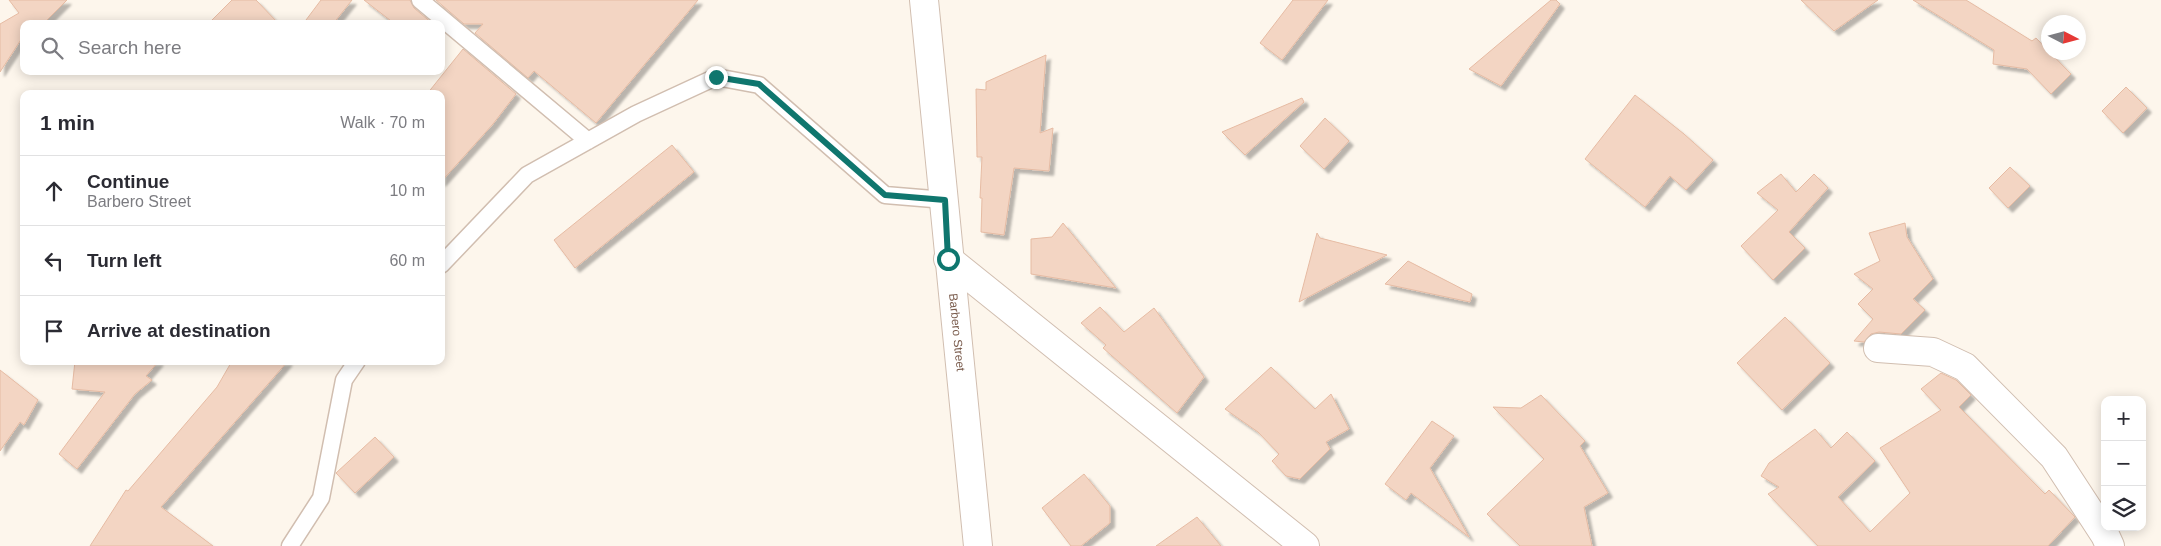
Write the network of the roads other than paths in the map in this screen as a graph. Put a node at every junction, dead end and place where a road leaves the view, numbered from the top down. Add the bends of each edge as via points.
1 (420, 0) edge
2 (924, 0) edge
3 (444, 20) edge
4 (445, 21) edge
5 (588, 140) junction
6 (945, 200) junction
7 (948, 259) junction
8 (445, 261) edge
9 (1878, 348) dead end
10 (354, 365) edge
11 (290, 546) edge
12 (978, 546) edge
13 (1306, 546) edge
14 (2110, 546) edge

1 - 3 lane
2 - 6 street, Barbero Street
4 - 5 lane
5 - 6 lane via 716,77 759,84 885,195
5 - 8 lane via 526,175
6 - 7 street, Barbero Street
7 - 12 street, Barbero Street
7 - 13 street
9 - 14 street via 1933,352 1965,366 2054,457
10 - 11 lane via 344,380 321,498

